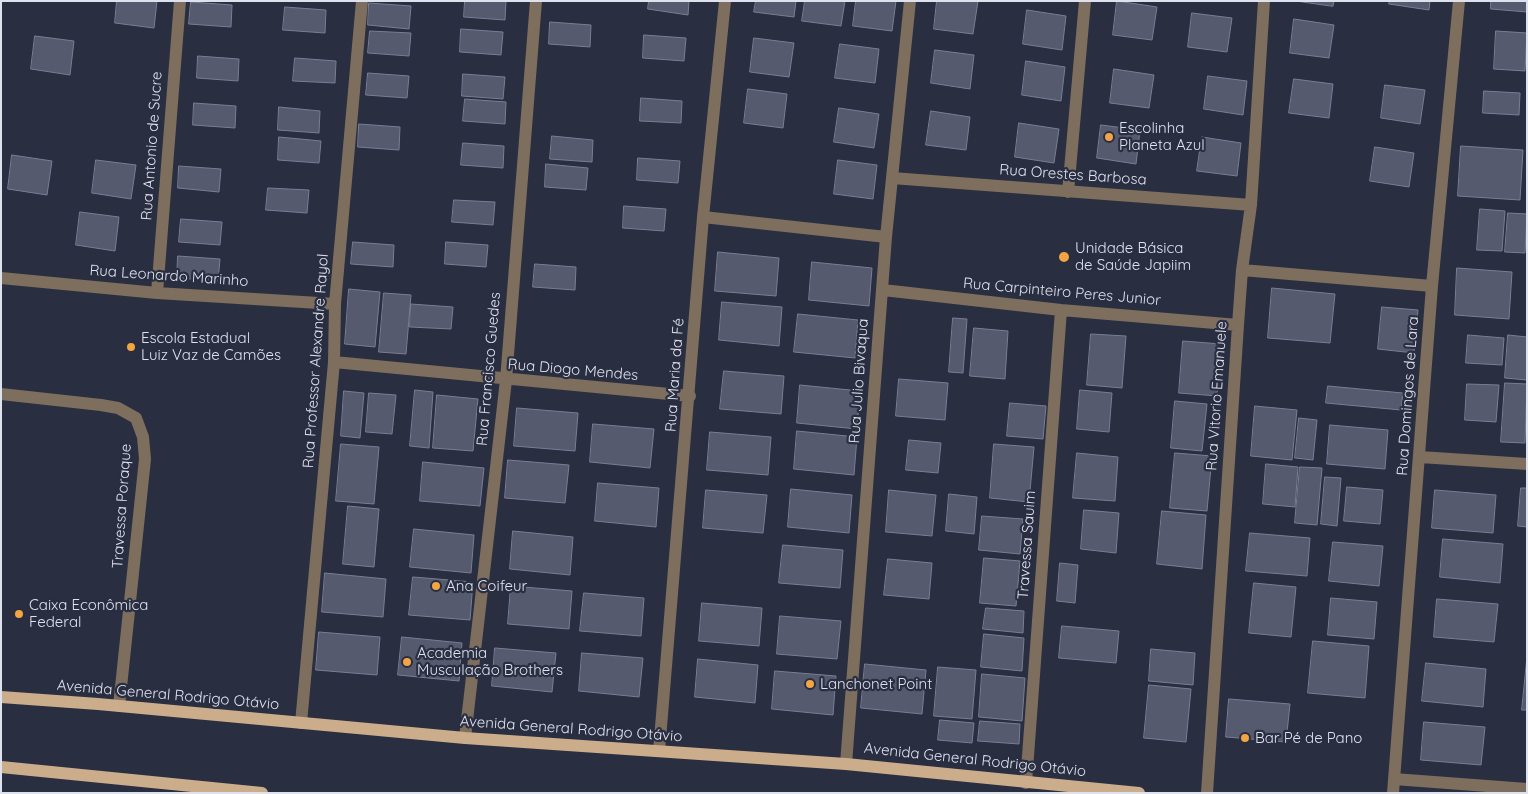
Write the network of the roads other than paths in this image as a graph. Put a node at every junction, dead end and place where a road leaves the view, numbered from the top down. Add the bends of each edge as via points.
1 (180, 1) edge
2 (362, 1) edge
3 (536, 1) edge
4 (725, 1) edge
5 (910, 1) edge
6 (1085, 1) edge
7 (1264, 1) edge
8 (1459, 1) edge
9 (892, 178) junction
10 (1068, 192) junction
11 (1251, 205) junction
12 (703, 217) junction
13 (886, 237) junction
14 (1242, 270) junction
15 (1, 278) edge
16 (1432, 286) junction
17 (883, 290) junction
18 (157, 293) junction
19 (335, 304) junction
20 (1061, 310) junction
21 (1238, 324) junction
22 (334, 362) junction
23 (506, 380) junction
24 (1, 394) edge
25 (690, 396) junction
26 (1420, 457) junction
27 (1527, 464) edge
28 (1, 697) edge
29 (119, 706) junction
30 (301, 723) junction
31 (465, 738) junction
32 (659, 751) junction
33 (846, 764) junction
34 (1, 767) edge
35 (1394, 779) junction
36 (1026, 782) junction
37 (1527, 789) edge
38 (262, 793) edge
39 (1139, 793) edge
40 (1207, 793) edge
41 (1393, 793) edge

1 - 18 street, Rua Antonio de Sucre
2 - 19 street, Rua Professor Alexandre Rayol
3 - 23 street, Rua Francisco Guedes
4 - 12 street, Rua Maria da Fé
5 - 9 street, Rua Julio Bivaqua
6 - 10 street
7 - 11 street, Rua Vitorio Emanuele
8 - 16 street, Rua Domingos de Lara
9 - 10 street, Rua Orestes Barbosa
9 - 13 street, Rua Julio Bivaqua
10 - 11 street, Rua Orestes Barbosa
11 - 14 street, Rua Vitorio Emanuele
12 - 13 street
12 - 25 street, Rua Maria da Fé
13 - 17 street, Rua Julio Bivaqua
14 - 16 street
14 - 21 street, Rua Vitorio Emanuele
15 - 18 street, Rua Leonardo Marinho
16 - 26 street, Rua Domingos de Lara
17 - 20 street, Rua Carpinteiro Peres Junior
17 - 33 street, Rua Julio Bivaqua
18 - 19 street, Rua Leonardo Marinho
19 - 22 street, Rua Professor Alexandre Rayol
20 - 21 street, Rua Carpinteiro Peres Junior
20 - 36 street, Travessa Sauim
21 - 40 street, Rua Vitorio Emanuele
22 - 23 street, Rua Diogo Mendes
22 - 30 street, Rua Professor Alexandre Rayol
23 - 25 street, Rua Diogo Mendes
23 - 31 street, Rua Francisco Guedes
24 - 29 street, Travessa Poraque via 118,408 136,418 143,436 145,459
25 - 32 street, Rua Maria da Fé
26 - 27 street
26 - 35 street, Rua Domingos de Lara
28 - 29 main road, Avenida General Rodrigo Otávio
29 - 30 main road, Avenida General Rodrigo Otávio
30 - 31 main road, Avenida General Rodrigo Otávio
31 - 32 main road, Avenida General Rodrigo Otávio
32 - 33 main road, Avenida General Rodrigo Otávio
33 - 36 main road, Avenida General Rodrigo Otávio
34 - 38 main road
35 - 37 street
35 - 41 street, Rua Domingos de Lara
36 - 39 main road, Avenida General Rodrigo Otávio

